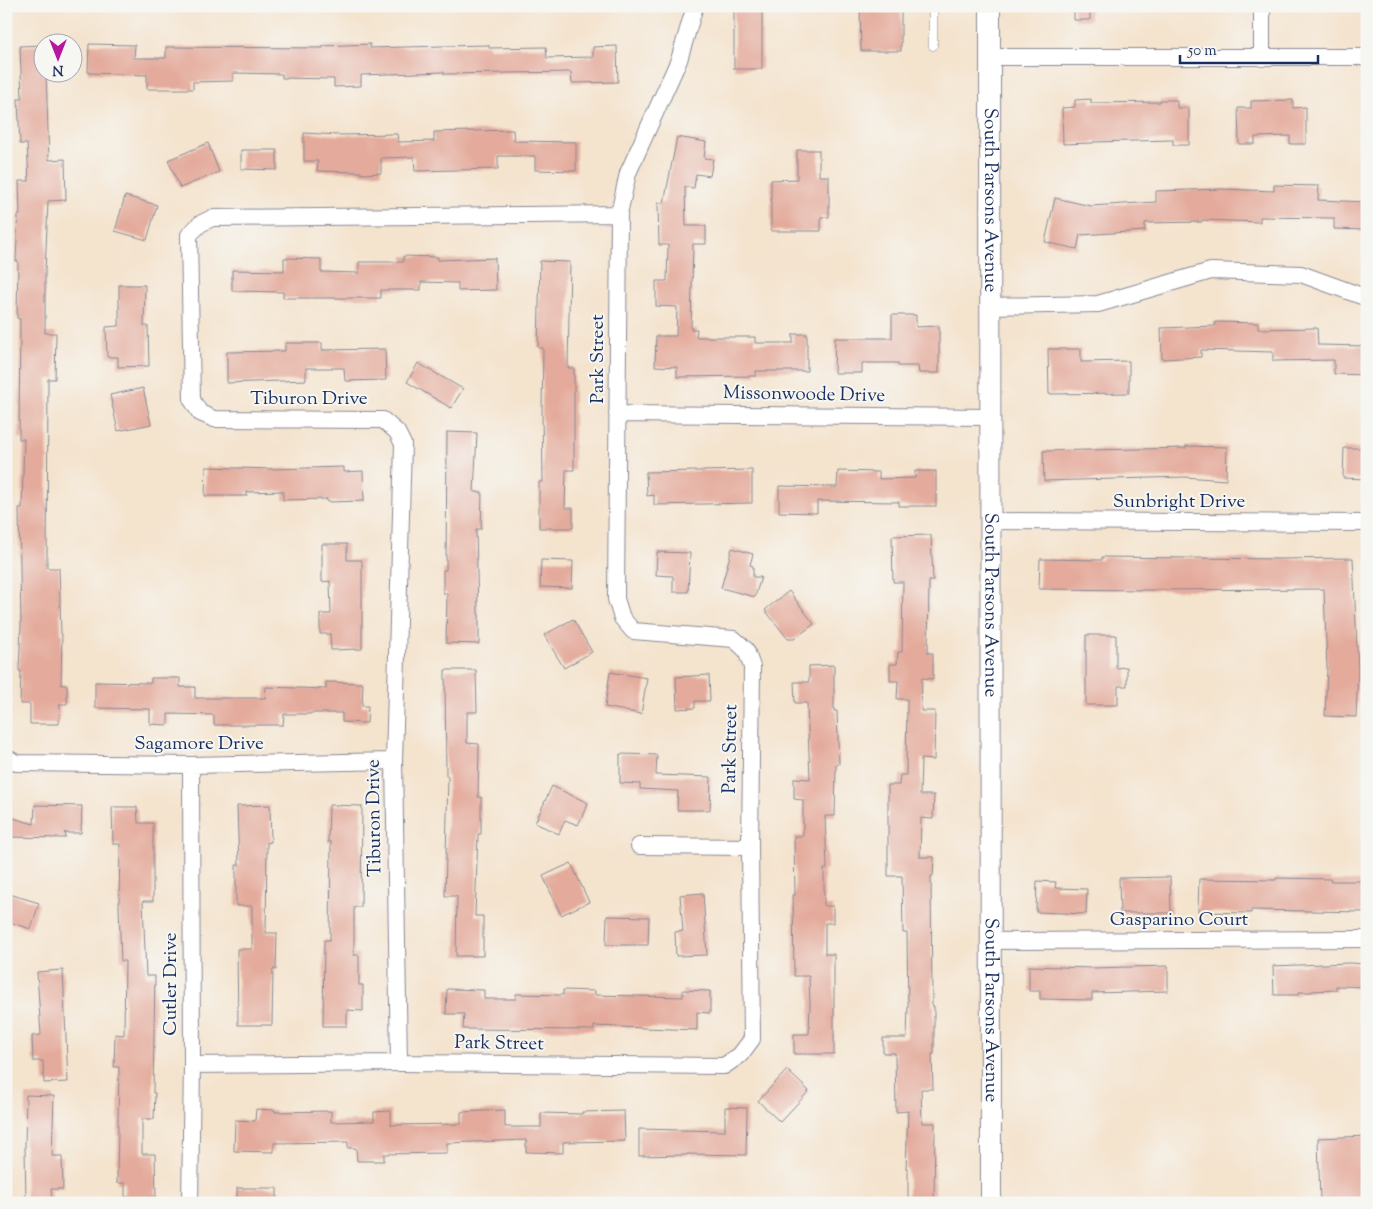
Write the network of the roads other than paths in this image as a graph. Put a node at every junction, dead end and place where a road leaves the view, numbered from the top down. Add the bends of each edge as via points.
1 (694, 6) edge
2 (933, 6) edge
3 (990, 6) edge
4 (1262, 6) edge
5 (933, 46) dead end
6 (990, 57) junction
7 (1262, 58) junction
8 (1367, 58) edge
9 (619, 214) junction
10 (1367, 298) edge
11 (990, 306) junction
12 (617, 414) junction
13 (990, 417) junction
14 (990, 521) junction
15 (1367, 523) edge
16 (6, 757) edge
17 (394, 761) junction
18 (191, 765) junction
19 (639, 846) dead end
20 (750, 847) junction
21 (1367, 939) edge
22 (991, 941) junction
23 (399, 1063) junction
24 (192, 1065) junction
25 (190, 1203) edge
26 (991, 1203) edge

1 - 9 street, Park Street via 679,60 628,173
2 - 5 lane
3 - 6 street, South Parsons Avenue
4 - 7 street
6 - 7 street
6 - 11 street, South Parsons Avenue
7 - 8 street
9 - 12 street, Park Street
9 - 17 street, Tiburon Drive via 212,218 189,235 192,400 200,413 214,419 383,420 397,432 403,444
10 - 11 street via 1301,274 1211,271 1098,304
11 - 13 street, South Parsons Avenue
12 - 13 street, Missonwoode Drive
12 - 20 street, Park Street via 616,599 622,618 633,631 734,639 746,650 752,668
13 - 14 street, South Parsons Avenue
14 - 15 street, Sunbright Drive
14 - 22 street, South Parsons Avenue
16 - 18 street, Sagamore Drive via 16,763
17 - 18 street, Sagamore Drive
17 - 23 street, Tiburon Drive
18 - 24 street, Cutler Drive
19 - 20 street
20 - 23 street, Park Street via 752,1039 740,1055 724,1066
21 - 22 street, Gasparino Court
22 - 26 street, South Parsons Avenue
23 - 24 street, Park Street
24 - 25 street, Cutler Drive

